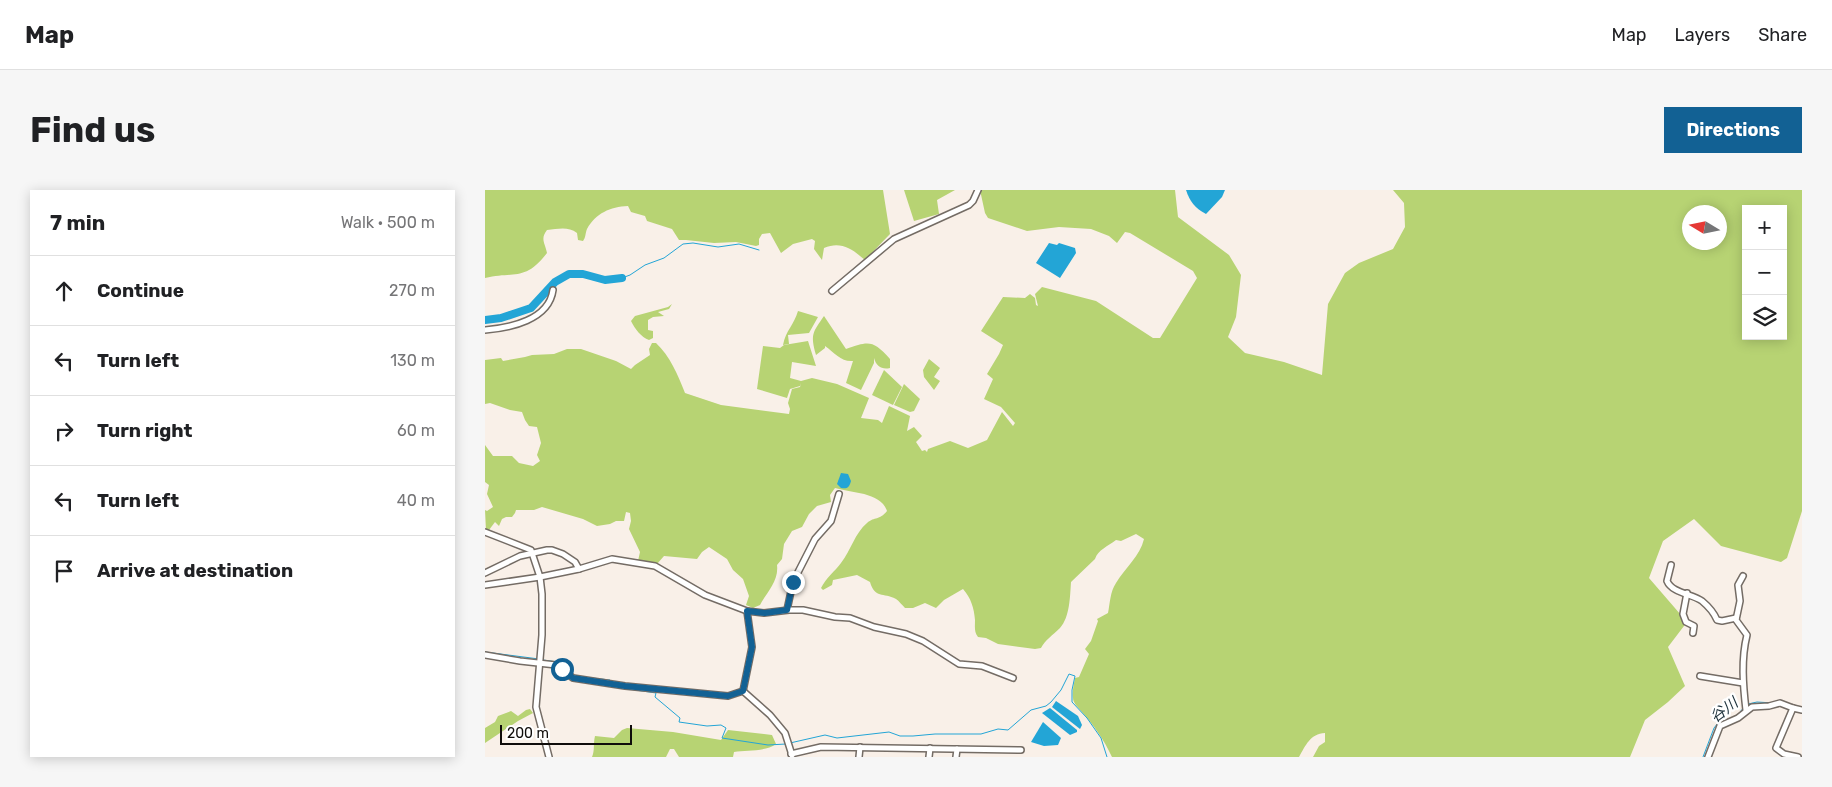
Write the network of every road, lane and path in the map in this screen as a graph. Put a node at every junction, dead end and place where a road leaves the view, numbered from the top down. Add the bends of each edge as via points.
1 (977, 190) edge
2 (553, 290) dead end
3 (831, 292) dead end
4 (485, 330) edge
5 (839, 494) dead end
6 (485, 532) edge
7 (533, 554) junction
8 (1671, 565) dead end
9 (579, 569) junction
10 (485, 573) edge
11 (1743, 576) dead end
12 (540, 577) junction
13 (485, 585) edge
14 (1687, 593) junction
15 (787, 610) junction
16 (747, 611) junction
17 (1736, 618) junction
18 (1693, 633) dead end
19 (485, 655) edge
20 (540, 663) junction
21 (1701, 676) dead end
22 (1013, 678) dead end
23 (1743, 683) junction
24 (743, 691) junction
25 (1793, 708) junction
26 (1747, 710) junction
27 (1802, 710) edge
28 (860, 746) junction
29 (930, 748) junction
30 (957, 748) junction
31 (977, 749) junction
32 (1006, 750) junction
33 (1021, 750) dead end
34 (792, 755) edge
35 (549, 757) edge
36 (859, 757) edge
37 (929, 757) edge
38 (956, 757) edge
39 (976, 757) edge
40 (1005, 757) edge
41 (1707, 757) edge
42 (1798, 757) edge

1 - 3 street via 969,205 894,240
2 - 4 street via 547,305 529,319 505,328
5 - 15 street via 831,521 815,539 793,582
6 - 7 street via 531,550
7 - 9 street via 547,550 558,552 575,562
7 - 10 street via 520,556
7 - 12 street
8 - 14 street via 1668,585
9 - 12 street
9 - 16 street via 612,560 655,566 705,595
11 - 17 street via 1738,585 1740,601
12 - 13 street
12 - 20 street via 543,614
14 - 17 street via 1704,602 1717,620
14 - 18 street via 1683,614 1686,622 1694,626
15 - 16 street
15 - 22 street via 851,618 906,634 959,664 982,666
16 - 24 street via 752,647
17 - 23 street via 1747,635
19 - 20 street
20 - 24 street via 556,665 573,678 625,686 728,696
20 - 35 street via 536,708
21 - 23 street
23 - 26 street
24 - 34 street via 785,733
25 - 26 street via 1780,703
25 - 27 street
25 - 42 street via 1776,748 1784,754
26 - 41 street via 1720,726
28 - 29 street
28 - 34 street via 821,747
28 - 36 street
29 - 30 street
29 - 37 street
30 - 31 street
30 - 38 street
31 - 32 street
31 - 39 street
32 - 33 street
32 - 40 street

